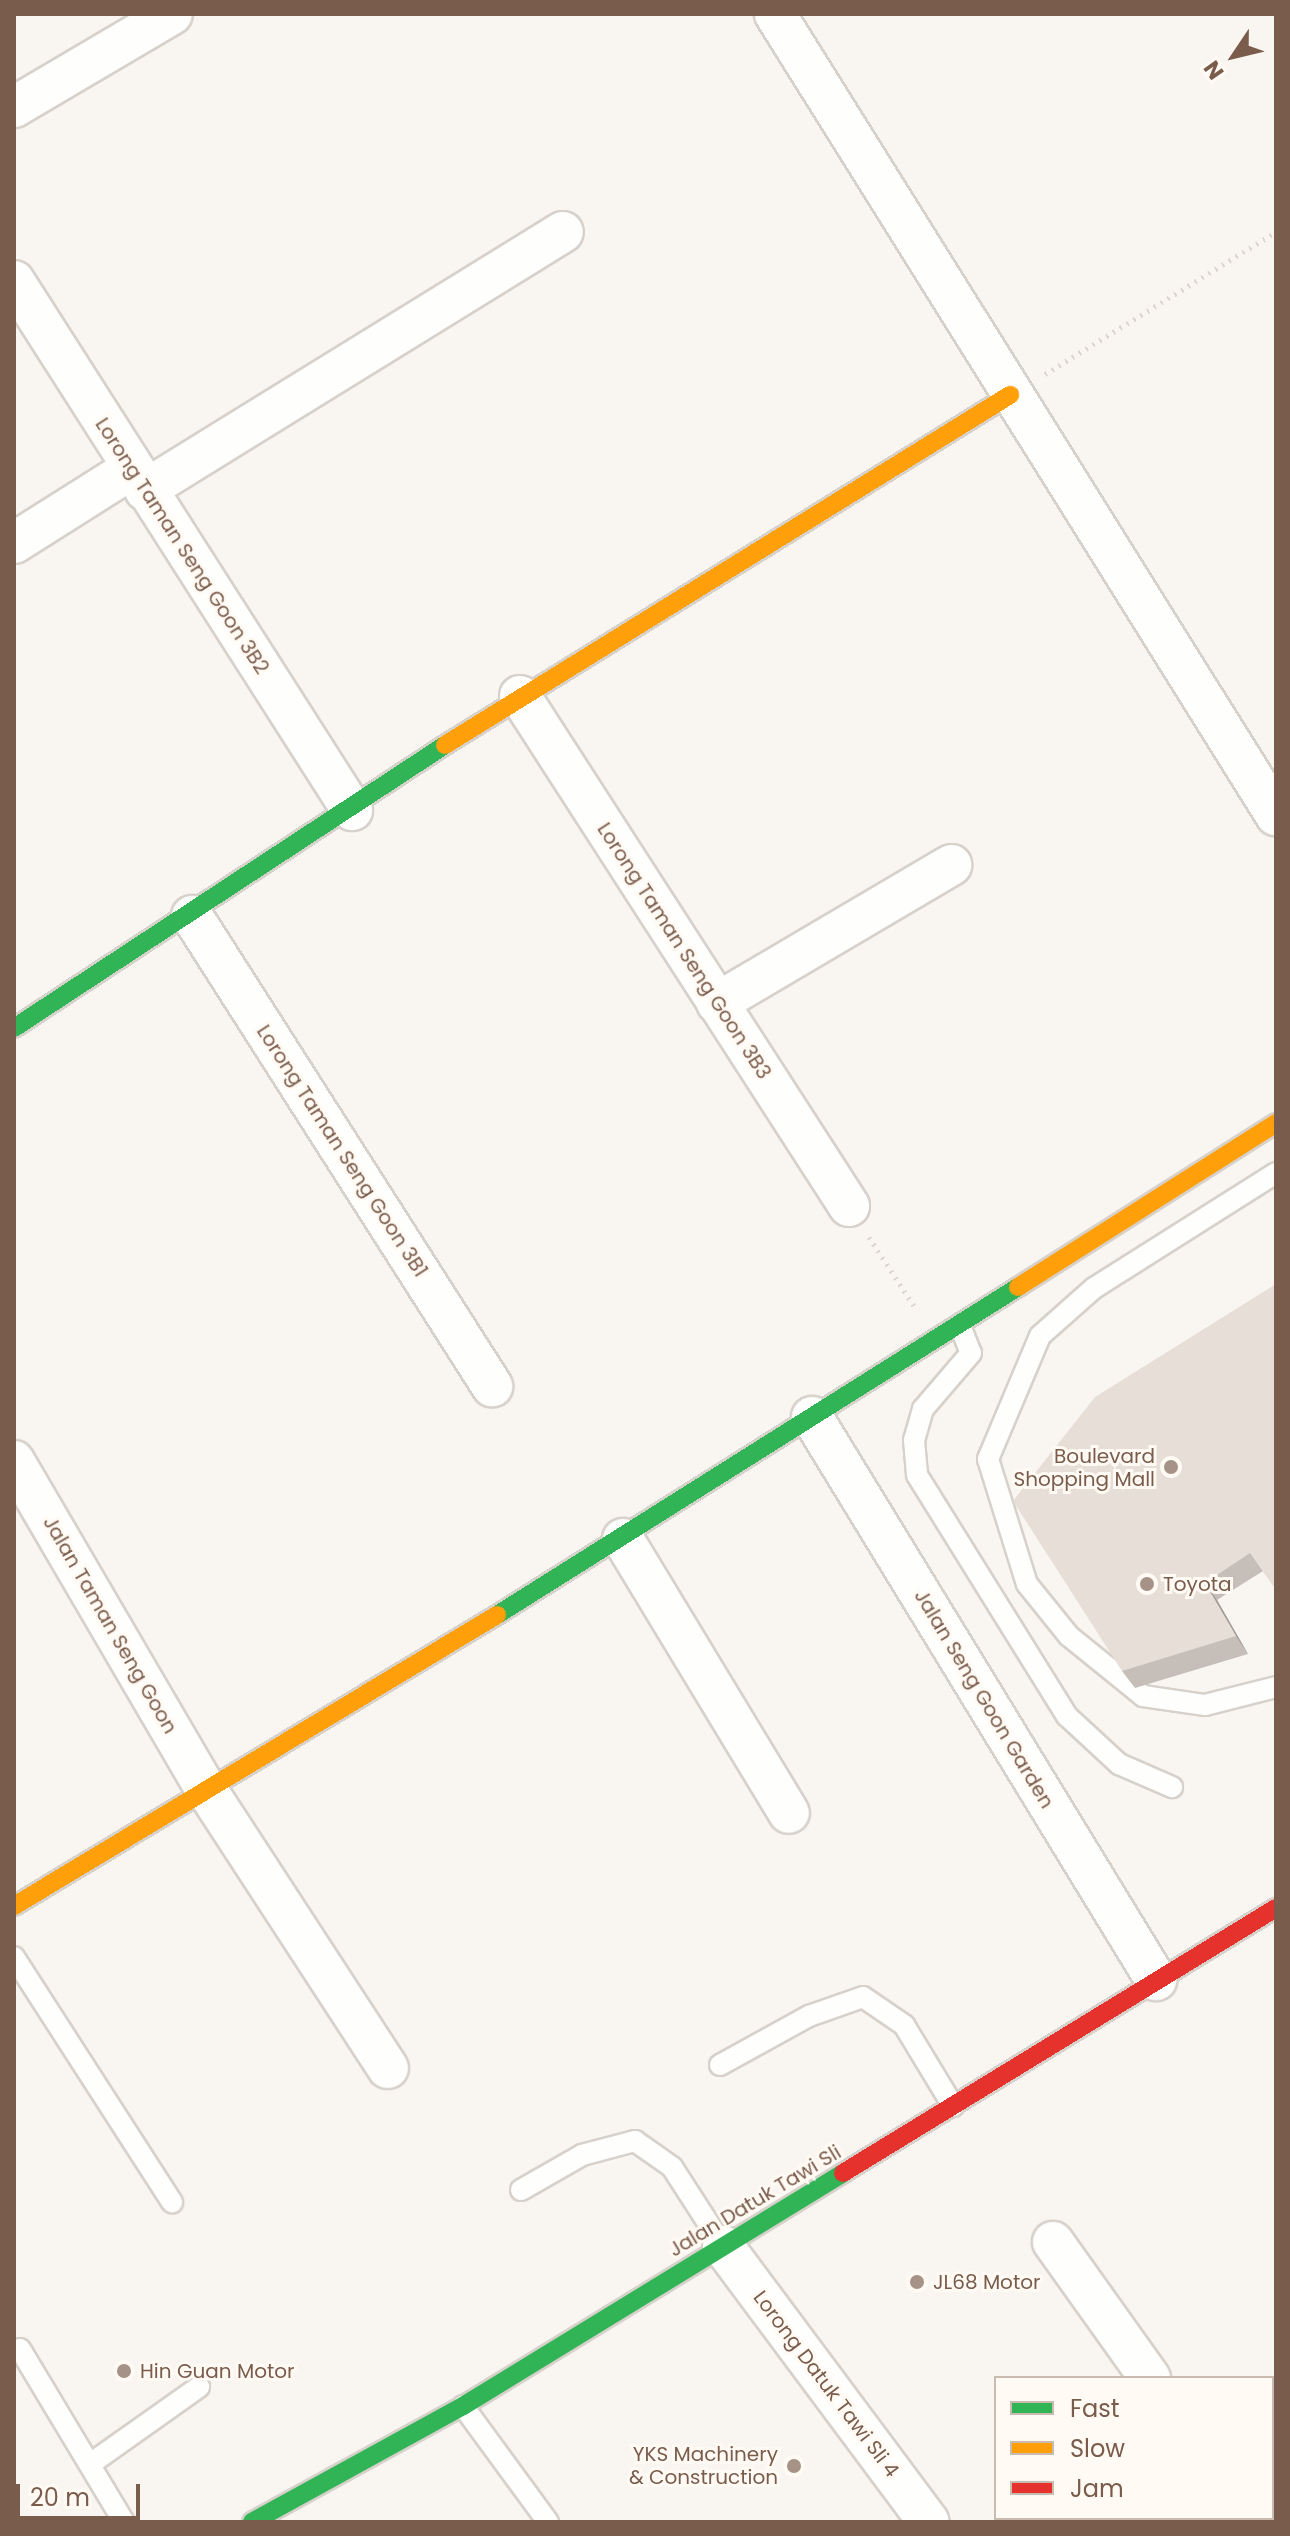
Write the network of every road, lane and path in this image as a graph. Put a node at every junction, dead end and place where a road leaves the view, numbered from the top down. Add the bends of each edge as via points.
1 (172, 14) edge
2 (775, 14) edge
3 (14, 107) edge
4 (563, 232) dead end
5 (1276, 232) edge
6 (14, 281) edge
7 (1010, 395) junction
8 (138, 479) junction
9 (14, 543) edge
10 (520, 696) junction
11 (352, 810) junction
12 (1276, 815) edge
13 (951, 865) dead end
14 (192, 916) junction
15 (717, 1003) junction
16 (14, 1028) edge
17 (1276, 1123) edge
18 (1276, 1173) edge
19 (849, 1206) joint
20 (960, 1326) junction
21 (939, 1342) junction
22 (492, 1386) dead end
23 (812, 1417) junction
24 (14, 1461) edge
25 (623, 1539) junction
26 (1276, 1687) edge
27 (1172, 1787) dead end
28 (206, 1789) junction
29 (789, 1813) dead end
30 (14, 1906) edge
31 (1276, 1908) edge
32 (14, 1957) edge
33 (1156, 1980) junction
34 (720, 2065) dead end
35 (388, 2068) dead end
36 (953, 2106) junction
37 (521, 2190) dead end
38 (172, 2202) dead end
39 (1053, 2242) dead end
40 (723, 2246) junction
41 (20, 2349) dead end
42 (1149, 2376) edge
43 (199, 2387) dead end
44 (463, 2406) junction
45 (93, 2462) junction
46 (124, 2522) edge
47 (252, 2522) edge
48 (548, 2522) edge
49 (929, 2522) edge

1 - 3 street
2 - 7 street
4 - 8 street
5 - 7 path
6 - 8 street, Lorong Taman Seng Goon 3B2
7 - 10 main road
7 - 12 street
8 - 9 street
8 - 11 street, Lorong Taman Seng Goon 3B2
10 - 11 main road
10 - 15 street, Lorong Taman Seng Goon 3B3
11 - 14 main road
13 - 15 street
14 - 16 main road
14 - 22 street, Lorong Taman Seng Goon 3B1
15 - 19 street, Lorong Taman Seng Goon 3B3
17 - 20 main road
18 - 26 lane via 1094,1288 1040,1336 988,1459 1027,1584 1069,1636 1143,1696 1205,1705
19 - 21 path
20 - 21 main road
20 - 27 lane via 971,1353 923,1409 914,1440 917,1475 1067,1716 1119,1764
21 - 23 main road
23 - 25 main road
23 - 33 street, Jalan Seng Goon Garden
24 - 28 street, Jalan Taman Seng Goon
25 - 28 main road
25 - 29 street
28 - 30 main road
28 - 35 street, Jalan Taman Seng Goon
31 - 33 main road, Jalan Datuk Tawi Sli
32 - 38 lane
33 - 36 main road, Jalan Datuk Tawi Sli
34 - 36 lane via 809,2016 863,1997 904,2025
36 - 40 main road, Jalan Datuk Tawi Sli
37 - 40 lane via 582,2155 635,2141 672,2167
39 - 42 street
40 - 44 main road, Jalan Datuk Tawi Sli
40 - 49 street, Lorong Datuk Tawi Sli 4
41 - 45 lane
43 - 45 lane
44 - 47 main road, Jalan Datuk Tawi Sli
44 - 48 lane
45 - 46 lane

